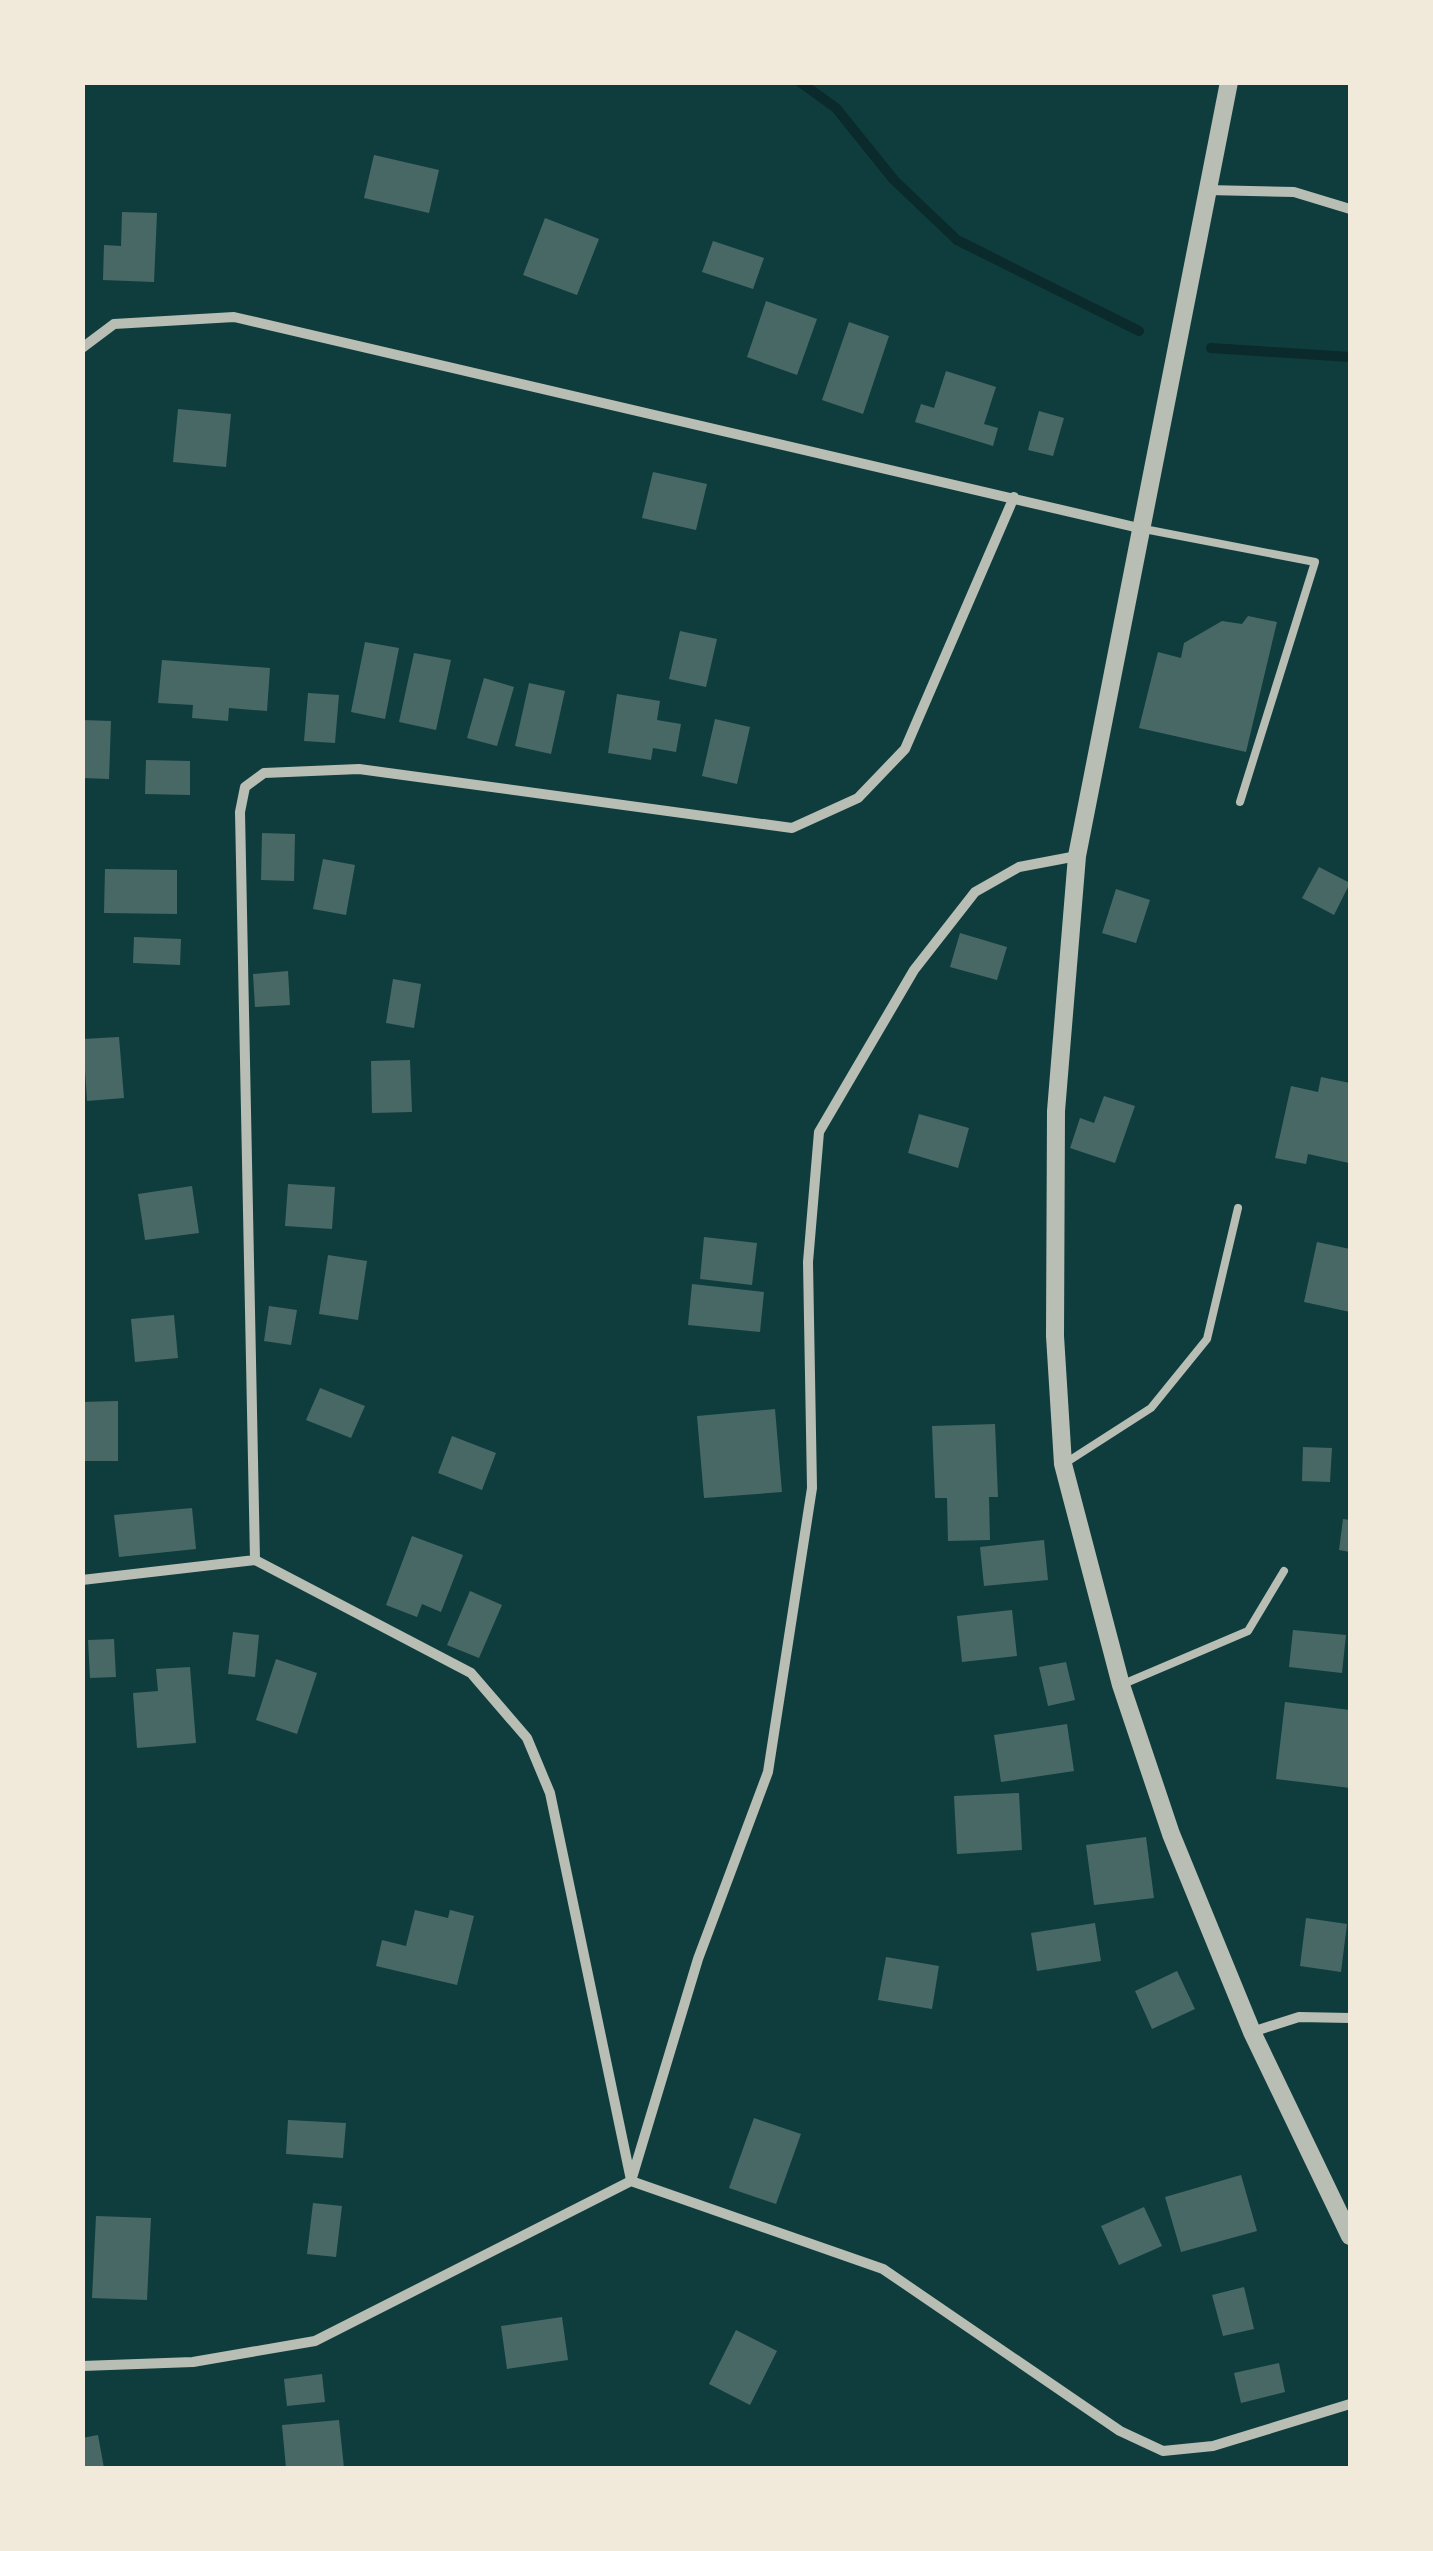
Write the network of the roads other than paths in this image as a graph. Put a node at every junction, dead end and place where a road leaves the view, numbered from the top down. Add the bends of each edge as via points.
1 (1229, 82) edge
2 (1207, 190) junction
3 (1350, 209) edge
4 (82, 348) edge
5 (1014, 497) junction
6 (1139, 528) junction
7 (1240, 802) dead end
8 (1076, 856) junction
9 (1238, 1208) dead end
10 (1063, 1464) junction
11 (255, 1560) junction
12 (1284, 1571) dead end
13 (82, 1580) edge
14 (1121, 1685) junction
15 (1350, 2018) edge
16 (1252, 2032) junction
17 (631, 2181) junction
18 (1350, 2236) edge
19 (82, 2366) edge
20 (1350, 2404) edge

1 - 2 street
2 - 3 street via 1294,192
2 - 6 street
4 - 5 street via 114,324 234,317
5 - 6 street
5 - 11 street via 905,749 858,798 792,828 359,769 264,773 245,787 240,812
6 - 7 lane via 1315,562
6 - 8 street
8 - 10 street via 1056,1111 1055,1336
8 - 17 street via 1019,868 974,892 914,970 818,1132 808,1262 812,1488 768,1772 698,1959
9 - 10 lane via 1207,1339 1152,1408
10 - 14 street
11 - 13 street
11 - 17 street via 471,1673 527,1738 550,1792
12 - 14 lane via 1248,1631
14 - 16 street via 1171,1834
15 - 16 street via 1299,2018
16 - 18 street
17 - 19 street via 315,2341 193,2362
17 - 20 street via 883,2269 1120,2431 1163,2451 1212,2446

